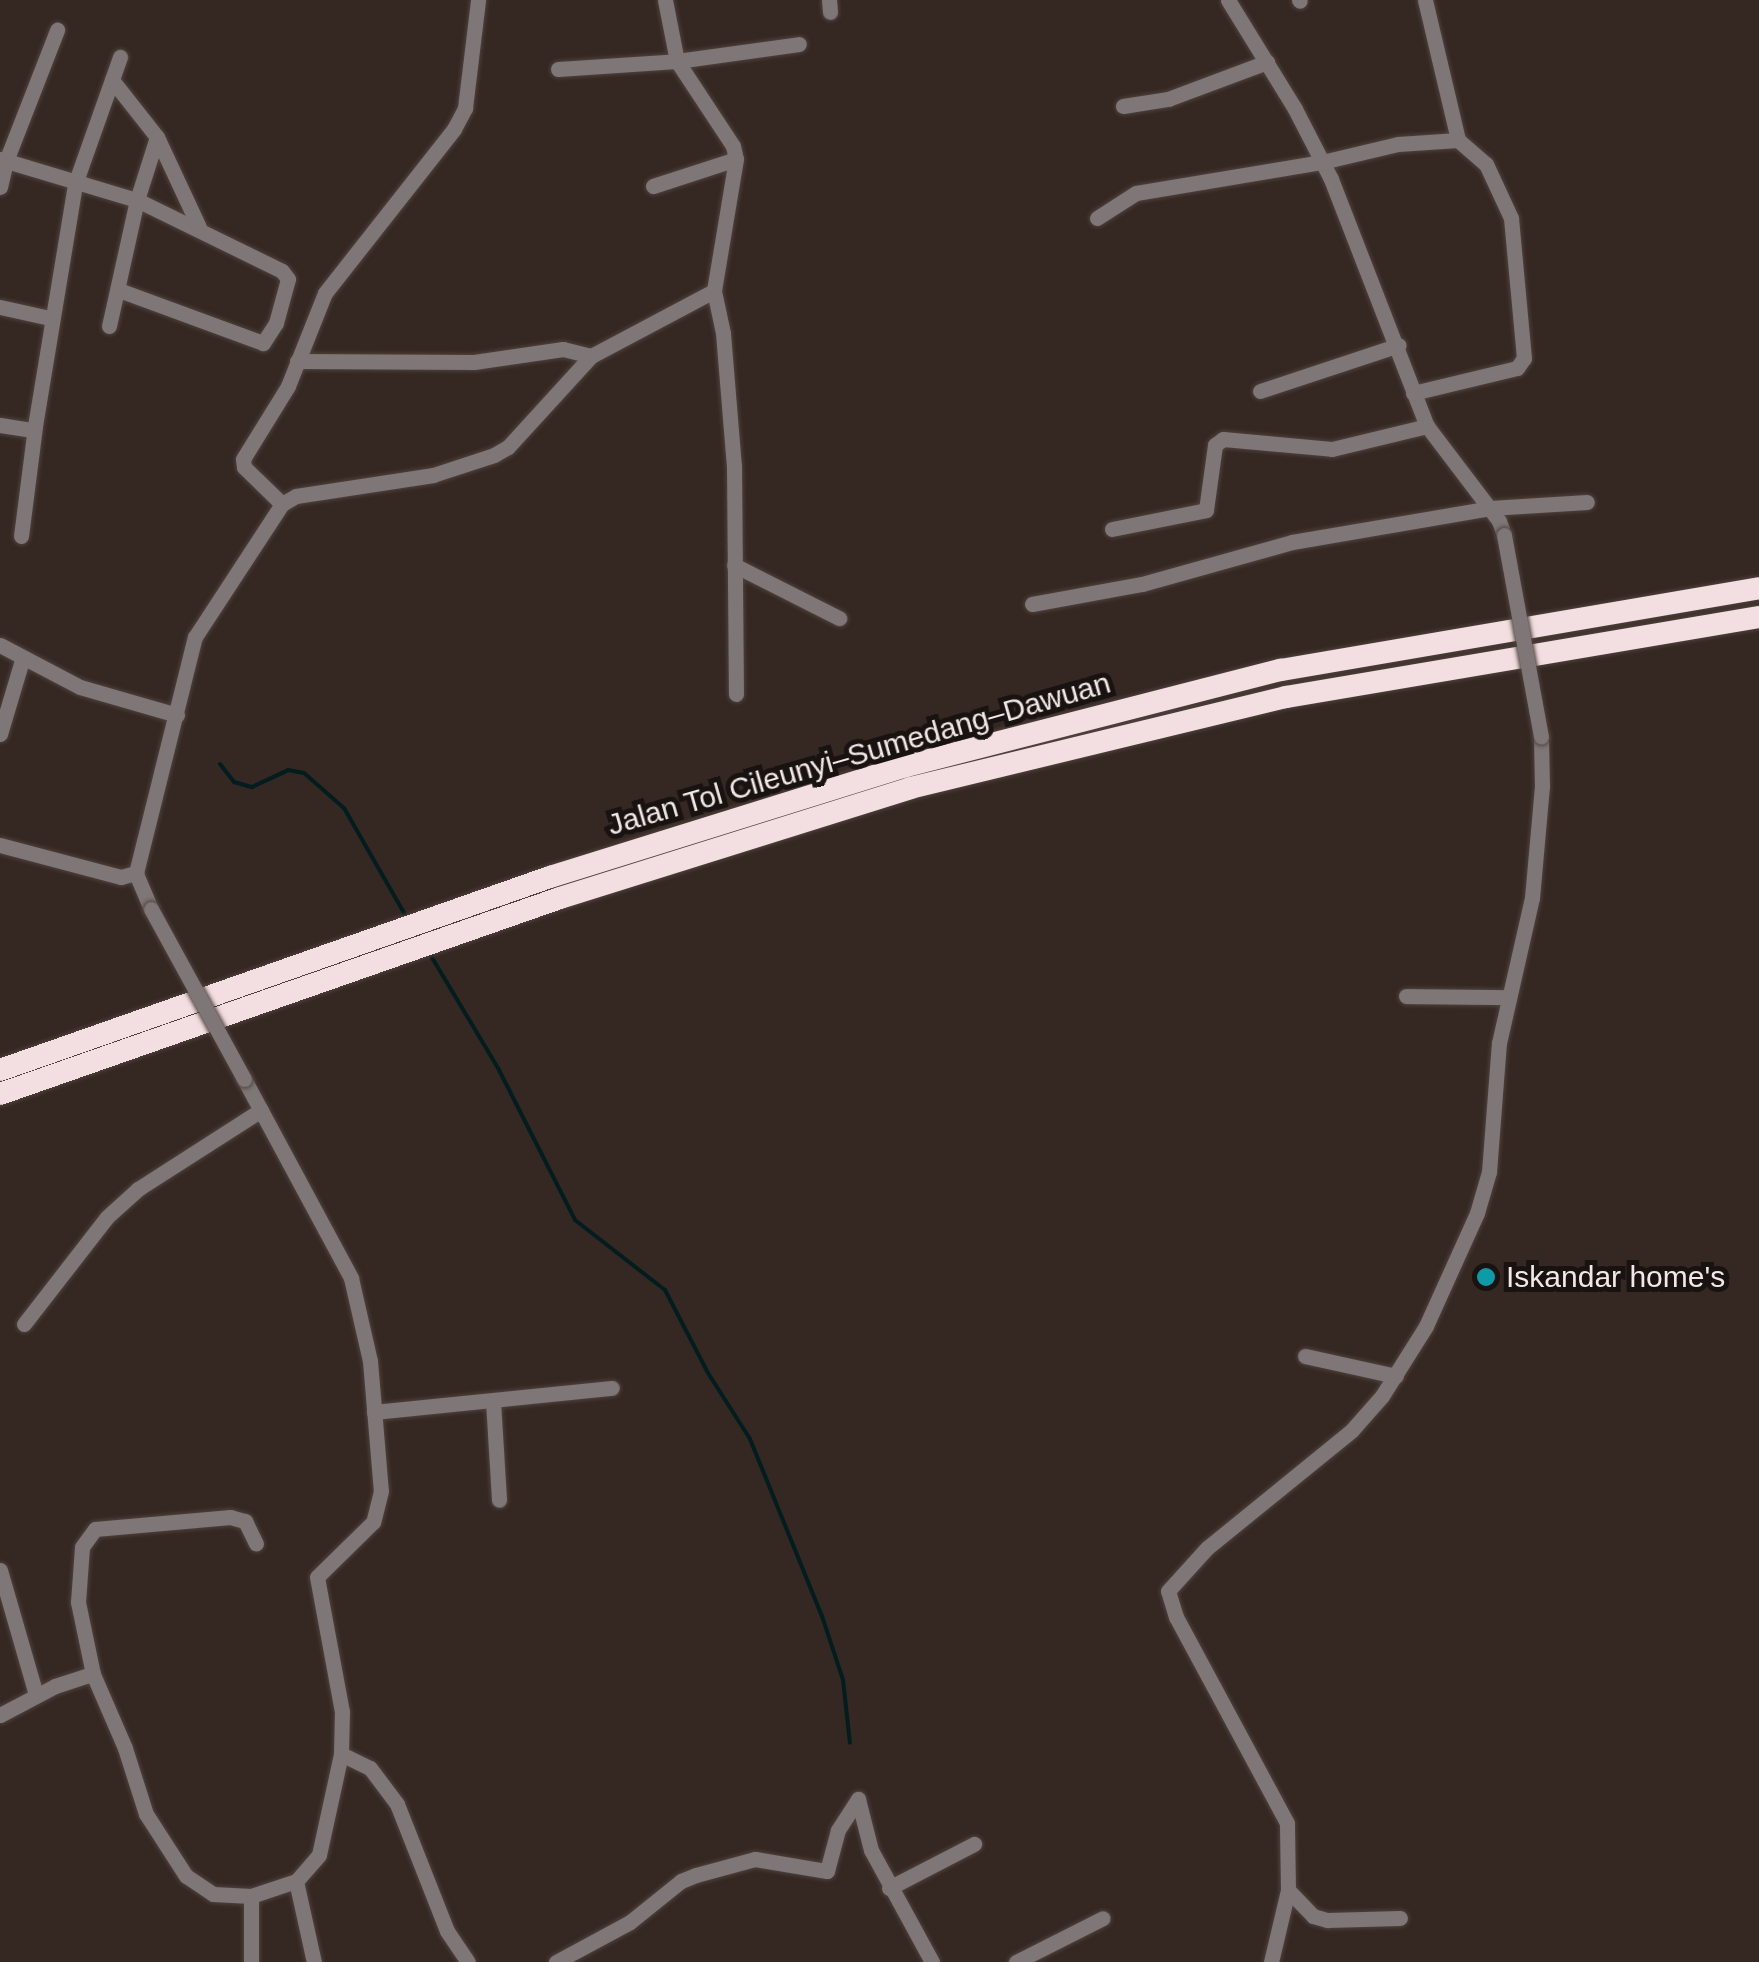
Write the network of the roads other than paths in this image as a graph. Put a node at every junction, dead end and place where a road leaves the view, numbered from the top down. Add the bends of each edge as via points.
1 (478, 0) edge
2 (665, 0) edge
3 (1228, 0) edge
4 (1425, 0) edge
5 (57, 30) dead end
6 (798, 44) dead end
7 (120, 57) dead end
8 (677, 61) junction
9 (1268, 62) junction
10 (558, 69) dead end
11 (112, 80) junction
12 (1123, 106) dead end
13 (157, 137) junction
14 (1458, 140) junction
15 (736, 159) junction
16 (3, 160) edge
17 (1322, 162) junction
18 (75, 184) junction
19 (653, 186) dead end
20 (0, 187) edge
21 (137, 200) junction
22 (1097, 218) dead end
23 (199, 227) junction
24 (119, 290) junction
25 (714, 291) junction
26 (0, 307) edge
27 (50, 318) junction
28 (109, 326) dead end
29 (1399, 345) junction
30 (591, 356) junction
31 (297, 361) junction
32 (1260, 391) dead end
33 (1414, 392) junction
34 (0, 425) edge
35 (36, 426) junction
36 (1427, 426) junction
37 (1587, 502) dead end
38 (282, 504) junction
39 (1490, 508) junction
40 (1112, 528) dead end
41 (21, 536) dead end
42 (734, 565) junction
43 (1759, 588) edge
44 (1032, 604) dead end
45 (1759, 616) edge
46 (839, 618) dead end
47 (0, 645) edge
48 (22, 657) junction
49 (736, 694) dead end
50 (177, 714) junction
51 (0, 734) edge
52 (0, 845) edge
53 (136, 873) junction
54 (1406, 996) dead end
55 (1507, 997) junction
56 (0, 1070) edge
57 (0, 1094) edge
58 (262, 1110) junction
59 (24, 1324) dead end
60 (1305, 1356) dead end
61 (1396, 1376) junction
62 (612, 1388) dead end
63 (493, 1401) junction
64 (374, 1412) junction
65 (499, 1500) dead end
66 (256, 1544) dead end
67 (0, 1570) edge
68 (93, 1674) junction
69 (36, 1696) junction
70 (0, 1715) edge
71 (342, 1754) junction
72 (974, 1844) dead end
73 (296, 1881) junction
74 (889, 1888) junction
75 (1288, 1890) junction
76 (251, 1896) junction
77 (1103, 1918) dead end
78 (1400, 1918) dead end
79 (251, 1962) edge
80 (314, 1962) edge
81 (468, 1962) edge
82 (556, 1962) edge
83 (932, 1962) edge
84 (1016, 1962) edge
85 (1271, 1962) edge

1 - 31 street via 464,108 454,129 325,293
2 - 8 street
3 - 9 street
4 - 14 street
5 - 16 street
6 - 8 street
7 - 11 street
8 - 10 street
8 - 15 street
9 - 12 street via 1168,99
9 - 17 street
11 - 13 street
11 - 18 street
13 - 21 street
13 - 23 street
14 - 17 street via 1398,144
14 - 33 street via 1486,164 1511,218 1524,358 1516,368
15 - 19 street
15 - 25 street
16 - 18 street
16 - 20 street
17 - 22 street via 1136,194
17 - 29 street
18 - 21 street
18 - 27 street
21 - 23 street
21 - 24 street
23 - 24 street via 286,274 268,340 247,340
24 - 28 street
25 - 30 street
25 - 42 street via 734,466
26 - 27 street
27 - 35 street
29 - 32 street
29 - 33 street
30 - 31 street via 563,349 474,362
30 - 38 street via 494,456
31 - 38 street via 242,462
33 - 36 street
34 - 35 street
35 - 41 street
36 - 39 street
36 - 40 street via 1332,448 1223,439 1215,445 1206,510
37 - 39 street
38 - 50 street via 206,613
39 - 44 street via 1292,542 1142,584
39 - 55 street, bridge via 1504,535 1540,737 1542,786 1532,898
42 - 46 street
42 - 49 street
43 - 56 highway, Jalan Tol Cileunyi–Sumedang–Dawuan via 1281,670 906,766 550,877
45 - 57 highway, Jalan Tol Cileunyi–Sumedang–Dawuan via 1286,697 910,788 560,898
47 - 48 street
48 - 50 street via 80,687
48 - 51 street
50 - 53 street
52 - 53 street via 120,876
53 - 58 street, bridge
54 - 55 street
55 - 61 street via 1484,1192 1426,1326
58 - 59 street via 138,1189 107,1217
58 - 64 street via 348,1268 370,1361
60 - 61 street
61 - 75 street via 1352,1430 1207,1548 1168,1591 1287,1823
62 - 63 street
63 - 64 street
63 - 65 street
64 - 71 street via 378,1510 317,1577 339,1680
66 - 68 street via 238,1518 90,1532 82,1547 78,1602
67 - 69 street
68 - 69 street
68 - 76 street via 146,1814 186,1876 213,1894
69 - 70 street
71 - 73 street via 319,1855
71 - 81 street via 370,1768 397,1804 447,1931
72 - 74 street
73 - 76 street
73 - 80 street
74 - 82 street via 858,1799 838,1830 827,1870 755,1859 696,1875 630,1922
74 - 83 street
75 - 78 street via 1313,1916 1327,1920
75 - 85 street
76 - 79 street
77 - 84 street

